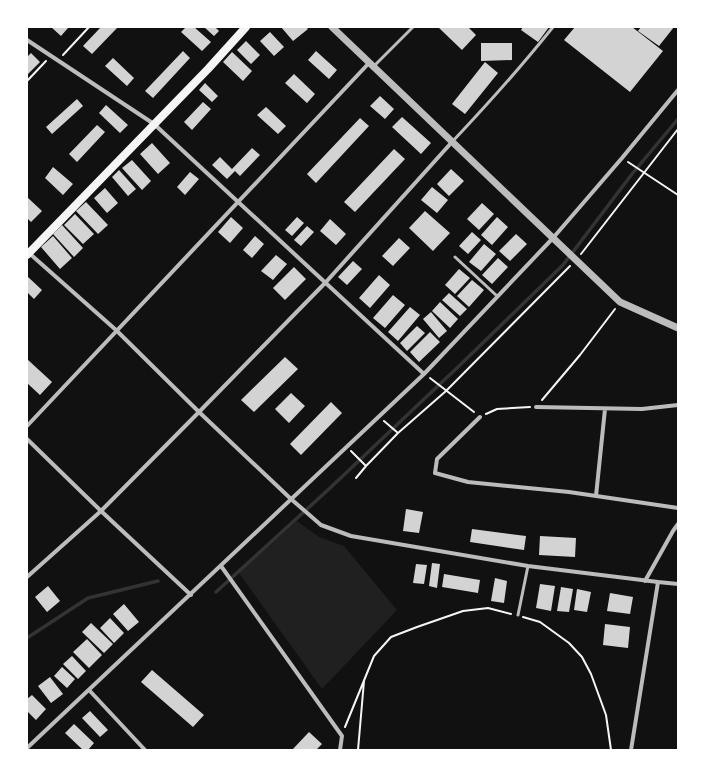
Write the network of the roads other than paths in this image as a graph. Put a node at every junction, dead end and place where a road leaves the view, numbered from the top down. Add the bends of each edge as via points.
1 (246, 27) edge
2 (332, 27) edge
3 (413, 27) edge
4 (553, 27) edge
5 (27, 40) edge
6 (371, 65) junction
7 (678, 90) edge
8 (154, 124) junction
9 (452, 142) junction
10 (238, 202) junction
11 (553, 238) junction
12 (28, 253) edge
13 (455, 257) dead end
14 (326, 282) junction
15 (497, 296) junction
16 (678, 328) edge
17 (116, 330) junction
18 (424, 374) junction
19 (678, 405) edge
20 (536, 407) road end
21 (605, 409) junction
22 (199, 412) junction
23 (480, 417) road end
24 (27, 426) edge
25 (27, 439) edge
26 (596, 496) junction
27 (291, 499) junction
28 (678, 508) edge
29 (101, 511) junction
30 (678, 524) edge
31 (220, 566) junction
32 (528, 566) junction
33 (27, 577) edge
34 (645, 581) junction
35 (658, 582) junction
36 (678, 584) edge
37 (191, 595) junction
38 (518, 615) road end
39 (89, 690) junction
40 (27, 748) edge
41 (145, 750) edge
42 (340, 750) edge
43 (631, 750) edge

1 - 8 main road
2 - 6 street
3 - 6 lane
4 - 9 lane
5 - 8 street
6 - 9 street
6 - 10 street
7 - 11 street
8 - 10 street
8 - 12 main road
9 - 11 street
9 - 14 street
10 - 14 street
10 - 17 street
11 - 15 street
11 - 16 street via 620,302
12 - 17 street
13 - 15 lane
14 - 18 street
14 - 22 street
15 - 18 street
17 - 22 street
17 - 24 street
18 - 27 street
19 - 21 street via 642,410
20 - 21 street
21 - 26 street
22 - 27 street
22 - 29 street
23 - 26 street via 437,459 435,473 468,482
25 - 29 street
26 - 28 street
27 - 31 street
27 - 32 street via 322,526 351,536
29 - 33 street
29 - 37 street
30 - 34 street
31 - 37 street
31 - 42 street via 342,736
32 - 34 street
32 - 38 lane
34 - 35 street
35 - 36 street
35 - 43 street
37 - 39 street
39 - 40 street
39 - 41 street

